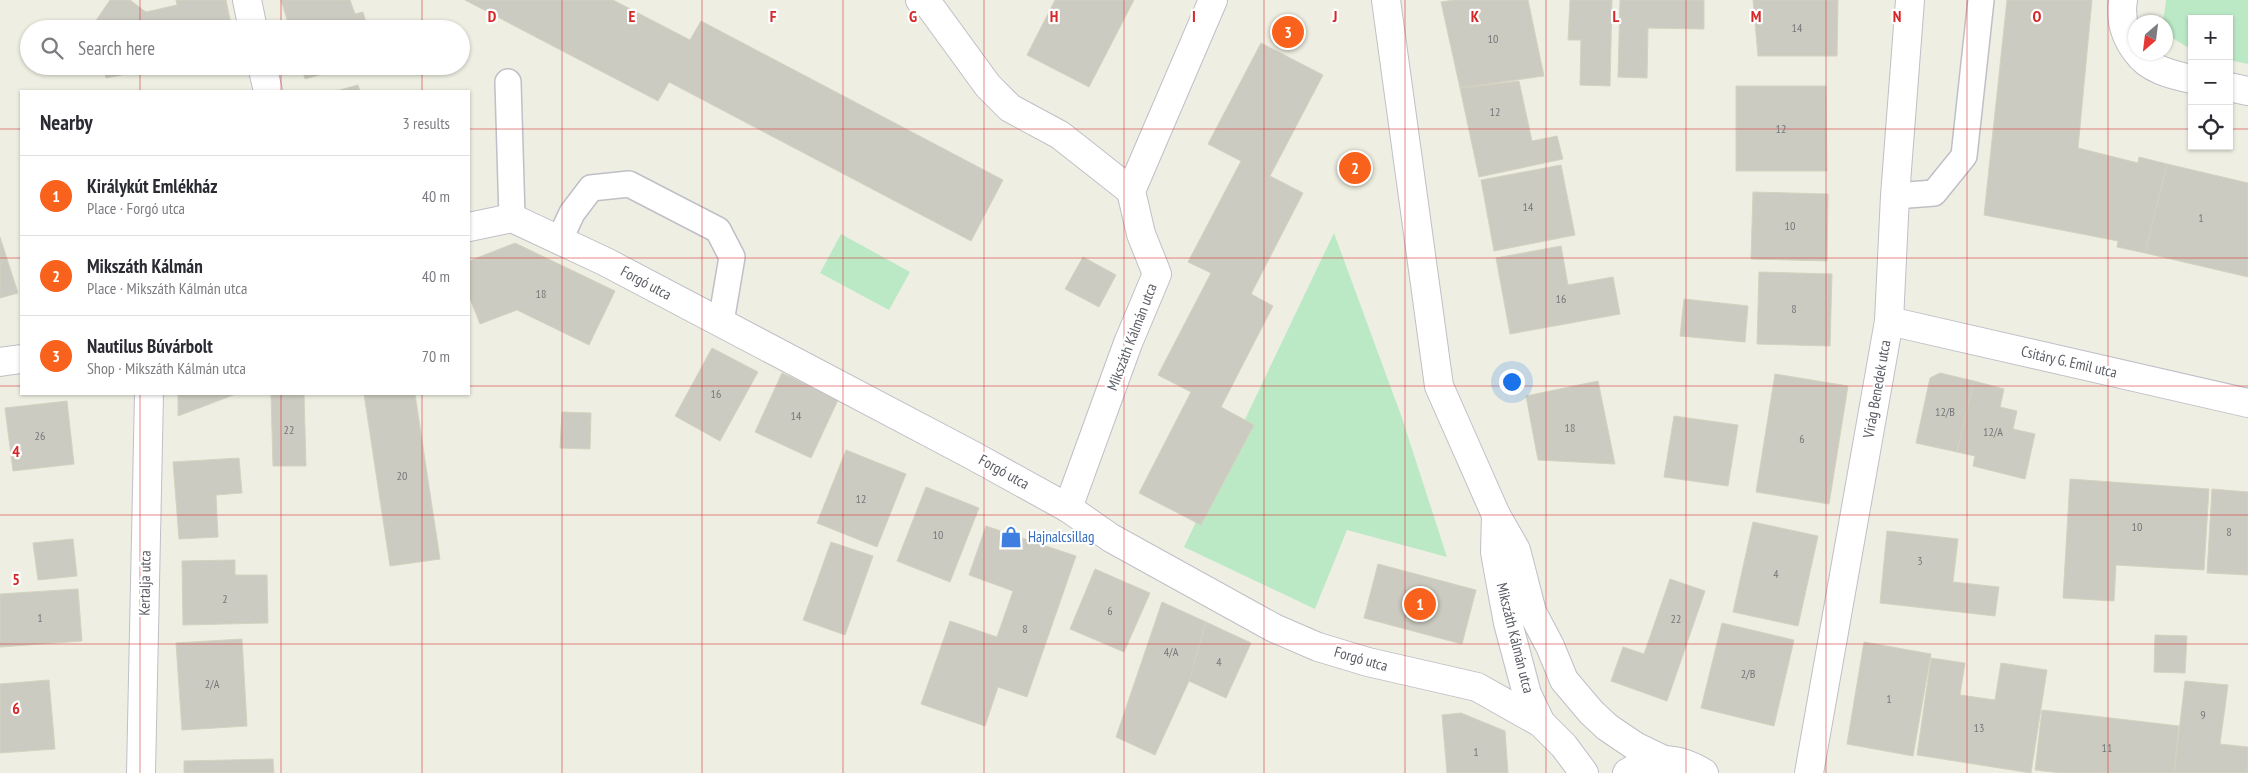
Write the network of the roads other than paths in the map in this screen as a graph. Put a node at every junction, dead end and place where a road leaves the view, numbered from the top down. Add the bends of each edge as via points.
1 (247, 0) edge
2 (1213, 0) edge
3 (1386, 0) edge
4 (1910, 0) edge
5 (1981, 0) edge
6 (2122, 0) edge
7 (927, 2) edge
8 (251, 20) edge
9 (2128, 40) edge
10 (2142, 60) edge
11 (264, 75) edge
12 (2188, 78) edge
13 (508, 82) dead end
14 (2233, 88) edge
15 (268, 90) edge
16 (2248, 91) edge
17 (1131, 191) junction
18 (1894, 196) junction
19 (512, 218) junction
20 (470, 227) edge
21 (559, 241) junction
22 (1889, 321) junction
23 (721, 322) junction
24 (20, 359) edge
25 (0, 362) edge
26 (149, 395) edge
27 (2248, 403) edge
28 (1068, 508) junction
29 (1496, 515) junction
30 (1542, 723) junction
31 (1662, 759) junction
32 (141, 773) edge
33 (1584, 773) edge
34 (1627, 773) edge
35 (1704, 773) edge
36 (1711, 773) edge
37 (1809, 773) edge

1 - 8 street
2 - 17 street
3 - 29 street, Mikszáth Kálmán utca via 1439,386
4 - 18 street, Virág Benedek utca
5 - 18 lane via 1964,156 1934,193
6 - 9 street via 2121,11
7 - 17 street via 988,86 1010,108 1060,135
10 - 12 street
11 - 15 street
13 - 19 lane
14 - 16 street
17 - 28 street, Mikszáth Kálmán utca via 1141,234 1157,274
18 - 22 street, Virág Benedek utca
19 - 20 street
19 - 21 street, Forgó utca
21 - 23 street, Forgó utca
21 - 23 lane via 572,213 591,188 629,184 718,230 732,258
22 - 27 street, Csitáry G. Emil utca
22 - 37 street, Virág Benedek utca
23 - 28 street, Forgó utca
24 - 25 street
26 - 32 street, Kertalja utca
28 - 30 street, Forgó utca via 1111,538 1274,628 1318,647 1368,662 1477,686
29 - 30 street, Mikszáth Kálmán utca via 1495,552 1508,623 1527,694
29 - 31 street, Mikszáth Kálmán utca via 1516,550 1532,612 1564,680 1607,727
30 - 33 street, Mikszáth Kálmán utca
31 - 34 street via 1642,764
31 - 35 street via 1684,762
35 - 36 street

